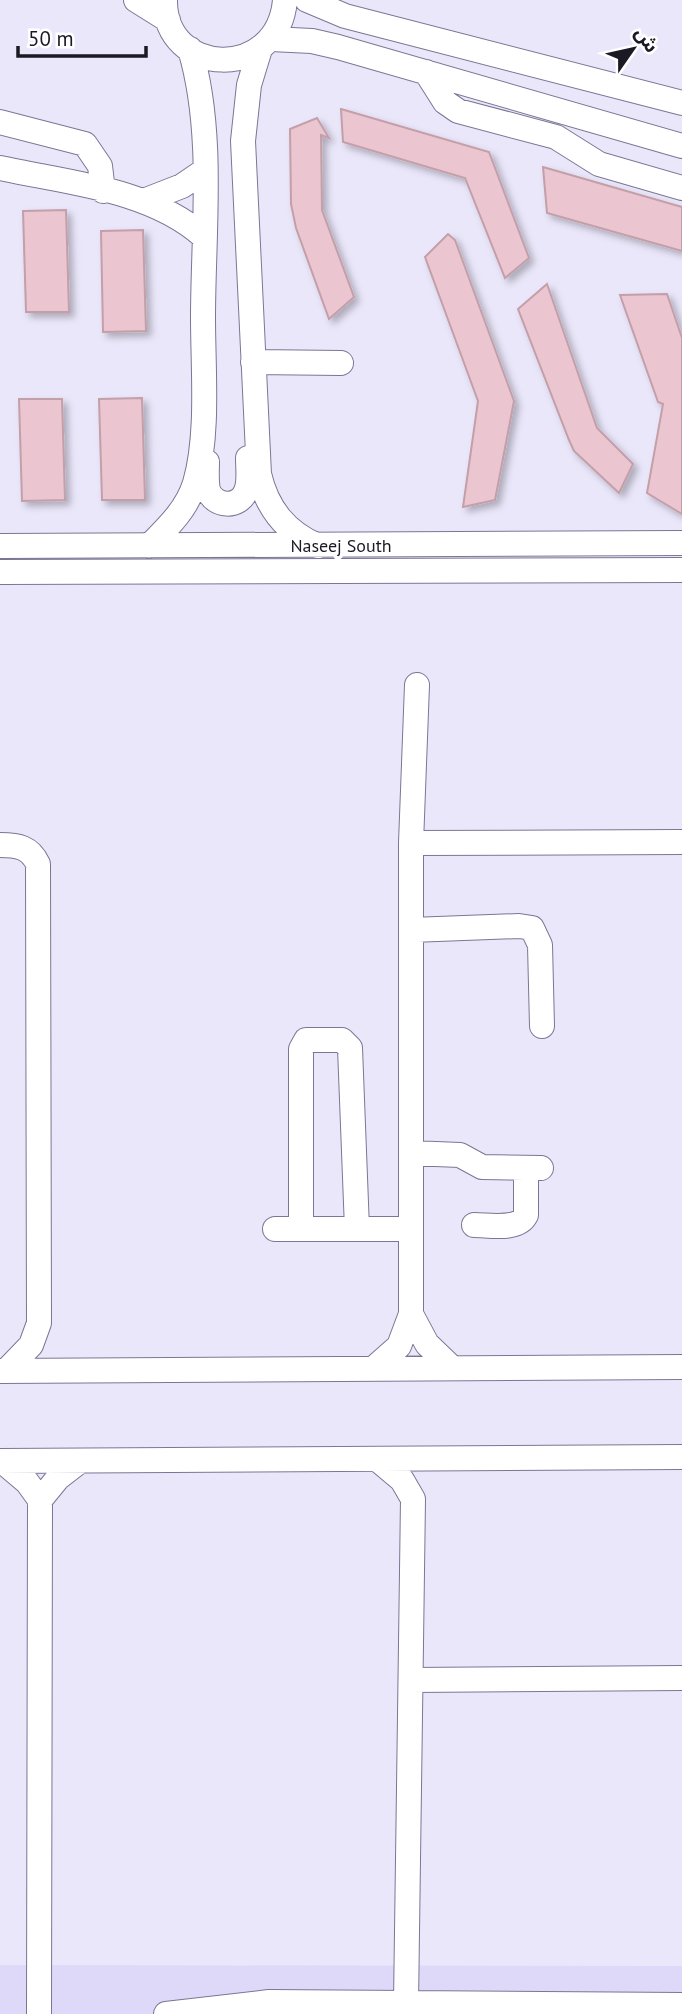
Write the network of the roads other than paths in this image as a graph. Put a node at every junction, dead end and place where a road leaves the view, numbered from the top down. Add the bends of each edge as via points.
1 (136, 0) edge
2 (285, 0) edge
3 (307, 0) edge
4 (166, 10) edge
5 (265, 44) junction
6 (190, 49) junction
7 (426, 72) junction
8 (682, 103) edge
9 (555, 109) junction
10 (0, 122) edge
11 (571, 144) junction
12 (37, 146) dead end
13 (682, 146) edge
14 (0, 167) edge
15 (204, 171) junction
16 (682, 188) edge
17 (93, 189) junction
18 (146, 200) junction
19 (203, 236) junction
20 (253, 357) junction
21 (341, 358) dead end
22 (256, 410) junction
23 (201, 431) junction
24 (682, 543) edge
25 (0, 546) edge
26 (149, 546) junction
27 (319, 547) junction
28 (682, 570) edge
29 (0, 572) edge
30 (416, 685) dead end
31 (682, 842) edge
32 (411, 843) junction
33 (0, 845) edge
34 (411, 930) junction
35 (542, 1026) dead end
36 (411, 1153) junction
37 (474, 1225) dead end
38 (275, 1229) dead end
39 (301, 1229) junction
40 (357, 1229) junction
41 (411, 1229) junction
42 (411, 1314) junction
43 (39, 1323) junction
44 (682, 1367) edge
45 (373, 1368) junction
46 (452, 1368) junction
47 (3, 1371) edge
48 (68, 1371) junction
49 (682, 1457) edge
50 (377, 1459) junction
51 (448, 1459) junction
52 (1, 1461) edge
53 (80, 1461) junction
54 (414, 1499) junction
55 (40, 1500) junction
56 (682, 1678) edge
57 (411, 1680) junction
58 (406, 2004) junction
59 (682, 2005) edge
60 (239, 2009) edge
61 (39, 2014) edge
62 (166, 2014) edge

1 - 4 street
2 - 5 street via 279,27
3 - 8 street via 345,16
4 - 6 street
5 - 6 street via 241,58 220,60
5 - 7 street via 325,44
5 - 20 street via 249,85 243,141
6 - 15 street via 202,104
7 - 9 street
7 - 11 street via 445,102 458,111
9 - 11 street
9 - 13 street
10 - 17 street via 85,144 100,166
11 - 16 street via 598,164
12 - 17 street via 77,156
14 - 17 street
15 - 18 street via 182,186
15 - 19 street
17 - 18 street
18 - 19 street
19 - 23 street
20 - 21 street
20 - 22 street
22 - 23 street via 249,433 247,489 236,502 223,504 209,493
22 - 27 street via 259,474 266,497 287,527
23 - 26 street via 192,491 174,522
24 - 27 street, Naseej South
25 - 26 street, Naseej South
26 - 27 street, Naseej South
28 - 29 street
30 - 32 street
31 - 32 street
32 - 34 street
33 - 43 street via 22,847 38,864
34 - 35 street via 532,929 540,945
34 - 36 street
36 - 37 street via 460,1155 482,1167 534,1168 522,1222
36 - 41 street
38 - 39 street
39 - 40 street
39 - 40 street via 301,1049 306,1040 313,1039 342,1040 350,1048
40 - 41 street
41 - 42 street
42 - 45 street via 399,1346
42 - 46 street via 427,1345
43 - 47 street via 31,1345
43 - 48 street via 50,1349
44 - 46 street
45 - 46 street
45 - 48 street
47 - 48 street
49 - 51 street
50 - 51 street
50 - 53 street
50 - 54 street via 394,1472
51 - 54 street
52 - 53 street
52 - 55 street via 27,1482
53 - 55 street
54 - 57 street
55 - 61 street
56 - 57 street
57 - 58 street
58 - 59 street
58 - 60 street
60 - 62 street

